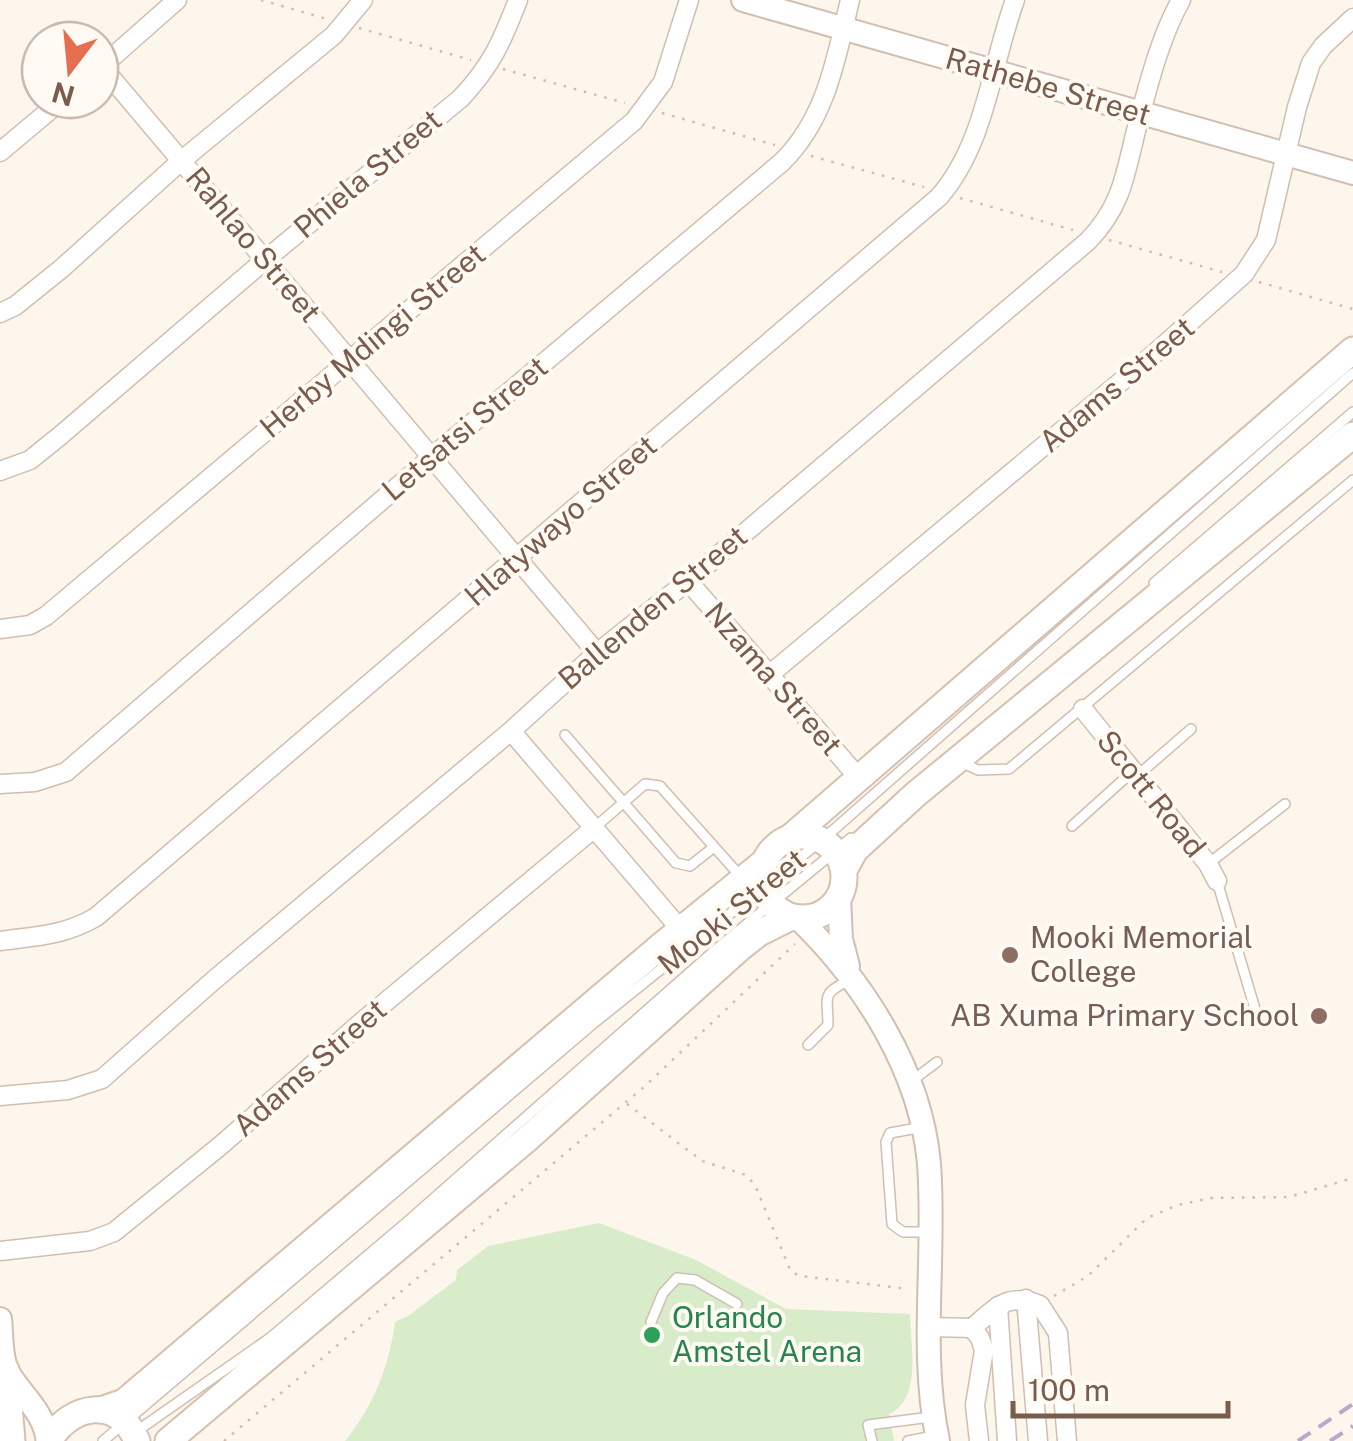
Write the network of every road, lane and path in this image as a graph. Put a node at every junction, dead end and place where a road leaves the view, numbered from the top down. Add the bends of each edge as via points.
1 (177, 0) edge
2 (363, 0) edge
3 (518, 0) edge
4 (689, 0) edge
5 (742, 0) edge
6 (850, 0) edge
7 (1015, 0) edge
8 (1180, 0) edge
9 (1353, 18) edge
10 (843, 28) junction
11 (120, 51) edge
12 (994, 71) junction
13 (120, 90) edge
14 (1140, 113) junction
15 (38, 120) edge
16 (0, 152) edge
17 (1287, 154) junction
18 (182, 161) junction
19 (1353, 173) edge
20 (265, 260) junction
21 (0, 313) edge
22 (1353, 350) edge
23 (350, 360) junction
24 (1353, 373) edge
25 (1353, 412) edge
26 (1353, 435) edge
27 (432, 457) junction
28 (0, 471) edge
29 (1353, 480) edge
30 (518, 559) junction
31 (688, 581) junction
32 (0, 630) edge
33 (598, 653) junction
34 (769, 675) junction
35 (1083, 709) junction
36 (1191, 730) dead end
37 (510, 731) junction
38 (566, 735) dead end
39 (958, 760) junction
40 (1135, 774) junction
41 (858, 777) junction
42 (0, 784) edge
43 (623, 803) junction
44 (1284, 804) dead end
45 (1072, 826) dead end
46 (593, 828) junction
47 (792, 836) junction
48 (714, 846) junction
49 (834, 854) junction
50 (1212, 873) junction
51 (839, 897) junction
52 (778, 900) junction
53 (682, 931) junction
54 (0, 940) edge
55 (851, 976) junction
56 (1258, 1019) dead end
57 (808, 1045) dead end
58 (937, 1062) dead end
59 (910, 1082) junction
60 (0, 1096) edge
61 (625, 1102) junction
62 (924, 1127) junction
63 (1353, 1178) edge
64 (930, 1232) junction
65 (0, 1251) edge
66 (930, 1292) junction
67 (1033, 1302) junction
68 (737, 1304) dead end
69 (998, 1306) junction
70 (0, 1319) edge
71 (652, 1322) dead end
72 (930, 1326) junction
73 (972, 1328) junction
74 (13, 1379) junction
75 (101, 1410) junction
76 (75, 1413) junction
77 (936, 1431) edge
78 (130, 1434) edge
79 (12, 1441) edge
80 (48, 1441) edge
81 (103, 1441) edge
82 (168, 1441) edge
83 (224, 1441) edge
84 (872, 1441) edge
85 (908, 1441) edge
86 (979, 1441) edge
87 (1007, 1441) edge
88 (1038, 1441) edge
89 (1067, 1441) edge

1 - 11 street
2 - 18 street via 334,35
3 - 20 street, Phiela Street via 499,51 462,98
4 - 23 street, Herby Mdingi Street via 663,82 634,121
5 - 10 street, Rathebe Street
6 - 10 street, Letsatsi Street
7 - 12 street, Hlatywayo Street
8 - 14 street, Ballenden Street
9 - 17 street, Adams Street via 1311,63
10 - 12 street, Rathebe Street
10 - 27 street, Letsatsi Street via 820,112 794,151
12 - 14 street, Rathebe Street
12 - 30 street, Hlatywayo Street via 971,144 939,197
13 - 18 street, Rahlao Street
14 - 17 street, Rathebe Street
14 - 31 street, Ballenden Street via 1122,192 1101,228
15 - 16 street
17 - 19 street, Rathebe Street
17 - 34 street, Adams Street via 1266,240 1230,290
18 - 20 street, Rahlao Street
18 - 21 street
20 - 23 street, Rahlao Street
20 - 28 street, Phiela Street via 30,460
22 - 41 main road, Mooki Street
23 - 27 street, Rahlao Street
23 - 32 street, Herby Mdingi Street via 46,616
24 - 49 lane, Mooki Street
25 - 49 lane, Mooki Street
26 - 39 main road, Mooki Street
27 - 30 street, Rahlao Street
27 - 42 street, Letsatsi Street via 66,772
29 - 35 lane
30 - 33 street, Rahlao Street
30 - 54 street, Hlatywayo Street via 96,916 57,935
31 - 33 street, Ballenden Street
31 - 34 street, Nzama Street
33 - 37 street, Ballenden Street
34 - 41 street, Nzama Street
35 - 39 lane via 1009,769 978,770
35 - 40 street, Scott Road
36 - 40 lane
37 - 46 street
37 - 60 street, Ballenden Street via 102,1079 68,1090
38 - 43 lane
39 - 49 main road, Mooki Street via 855,850
40 - 45 lane
40 - 50 street, Scott Road
41 - 47 main road, Mooki Street
43 - 46 lane
43 - 48 lane via 645,784 660,786
43 - 48 lane via 683,867
44 - 50 lane
46 - 53 street
46 - 65 street, Adams Street via 114,1232
47 - 49 main road via 812,836
47 - 52 main road via 770,852
48 - 52 lane
49 - 51 main road
49 - 52 lane, Mooki Street
49 - 52 lane, Mooki Street
50 - 56 lane
51 - 52 main road via 822,914
51 - 55 street
52 - 53 main road, Mooki Street
52 - 55 street
52 - 61 path via 782,955
52 - 78 lane, Mooki Street via 270,1338
52 - 78 lane, Mooki Street via 594,1023
52 - 82 main road, Mooki Street via 759,933 526,1140
53 - 75 main road, Mooki Street via 124,1402
55 - 57 lane via 830,990 828,1025
55 - 59 street
58 - 59 lane
59 - 62 street
61 - 66 path via 702,1161 746,1174 791,1272
61 - 83 path
62 - 64 street
62 - 64 lane via 890,1133 886,1142 892,1224 903,1232
63 - 67 path via 1289,1197 1178,1205 1147,1218 1088,1276
64 - 66 street
66 - 72 street
67 - 69 street via 1017,1298
67 - 88 street
67 - 89 street via 1058,1332
68 - 71 lane via 695,1280 677,1278
69 - 73 street
69 - 87 street
70 - 74 street
72 - 73 street
72 - 77 street
73 - 86 street via 984,1350 975,1405
74 - 76 street
74 - 79 main road
74 - 80 street via 42,1419
75 - 76 main road
75 - 78 main road
76 - 80 main road
77 - 84 lane via 868,1425
77 - 85 lane
78 - 81 lane, Mooki Street

